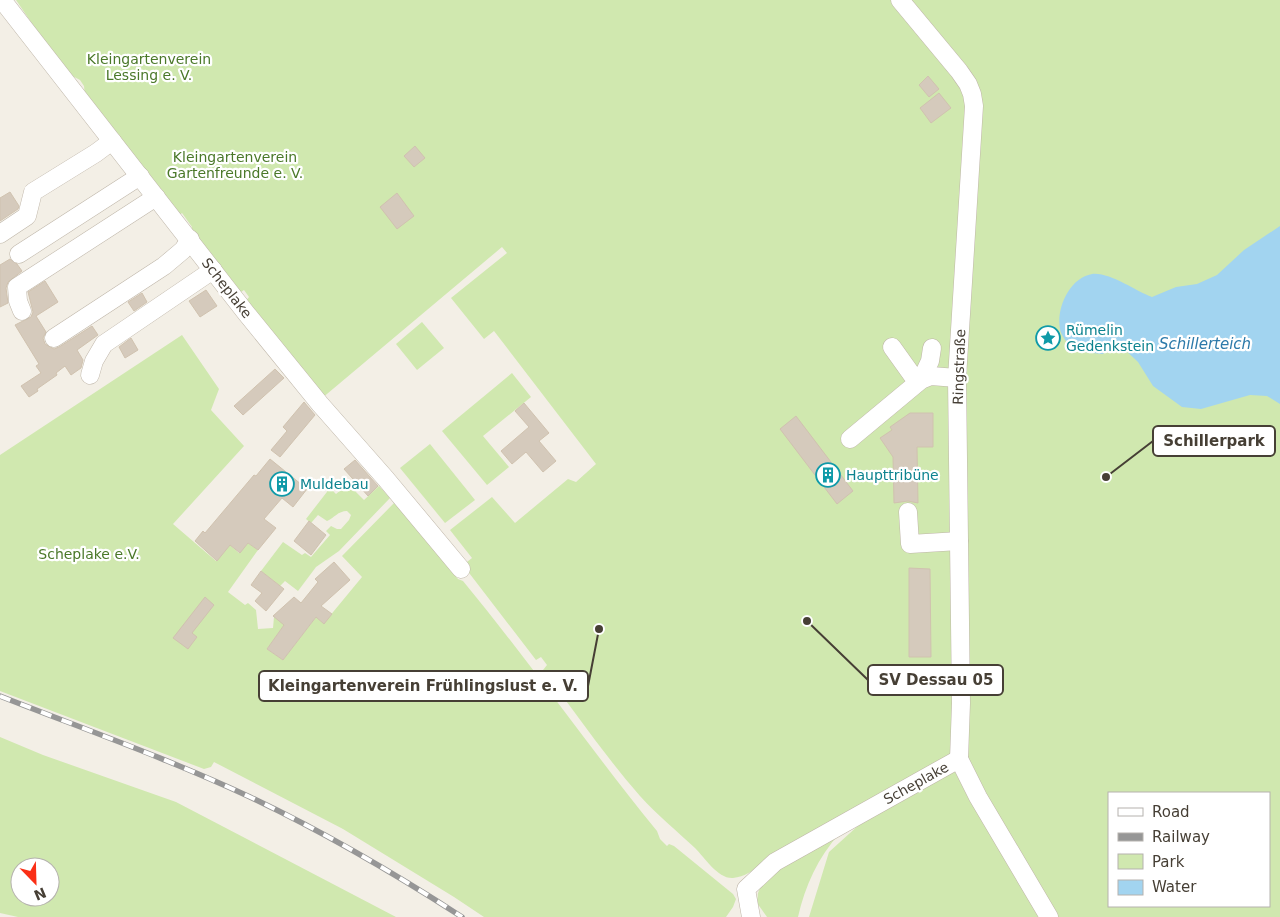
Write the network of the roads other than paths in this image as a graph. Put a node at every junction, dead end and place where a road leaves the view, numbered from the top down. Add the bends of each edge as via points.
1 (900, 0) edge
2 (0, 1) edge
3 (112, 141) junction
4 (140, 176) junction
5 (156, 197) junction
6 (0, 234) edge
7 (190, 239) junction
8 (19, 254) dead end
9 (213, 270) junction
10 (22, 311) dead end
11 (54, 338) dead end
12 (892, 347) dead end
13 (932, 348) dead end
14 (90, 375) dead end
15 (957, 378) junction
16 (921, 380) junction
17 (850, 439) dead end
18 (908, 512) dead end
19 (960, 541) junction
20 (461, 569) dead end
21 (959, 760) junction
22 (751, 917) edge
23 (1049, 917) edge

1 - 15 street, Ringstraße via 959,71 968,84 974,106
2 - 3 street, Scheplake
3 - 4 street, Scheplake
3 - 6 street via 33,192 27,216
4 - 5 street, Scheplake
4 - 8 street
5 - 7 street, Scheplake
5 - 10 street via 17,287
7 - 9 street, Scheplake
7 - 11 street via 164,266
9 - 14 street via 104,344
9 - 20 street, Scheplake via 320,404
12 - 16 street via 912,375
13 - 16 street
15 - 16 street via 932,376
15 - 19 street, Ringstraße
16 - 17 street
18 - 19 street via 910,544
19 - 21 street, Ringstraße
21 - 22 street, Scheplake via 775,862 746,889
21 - 23 street, Scheplake

